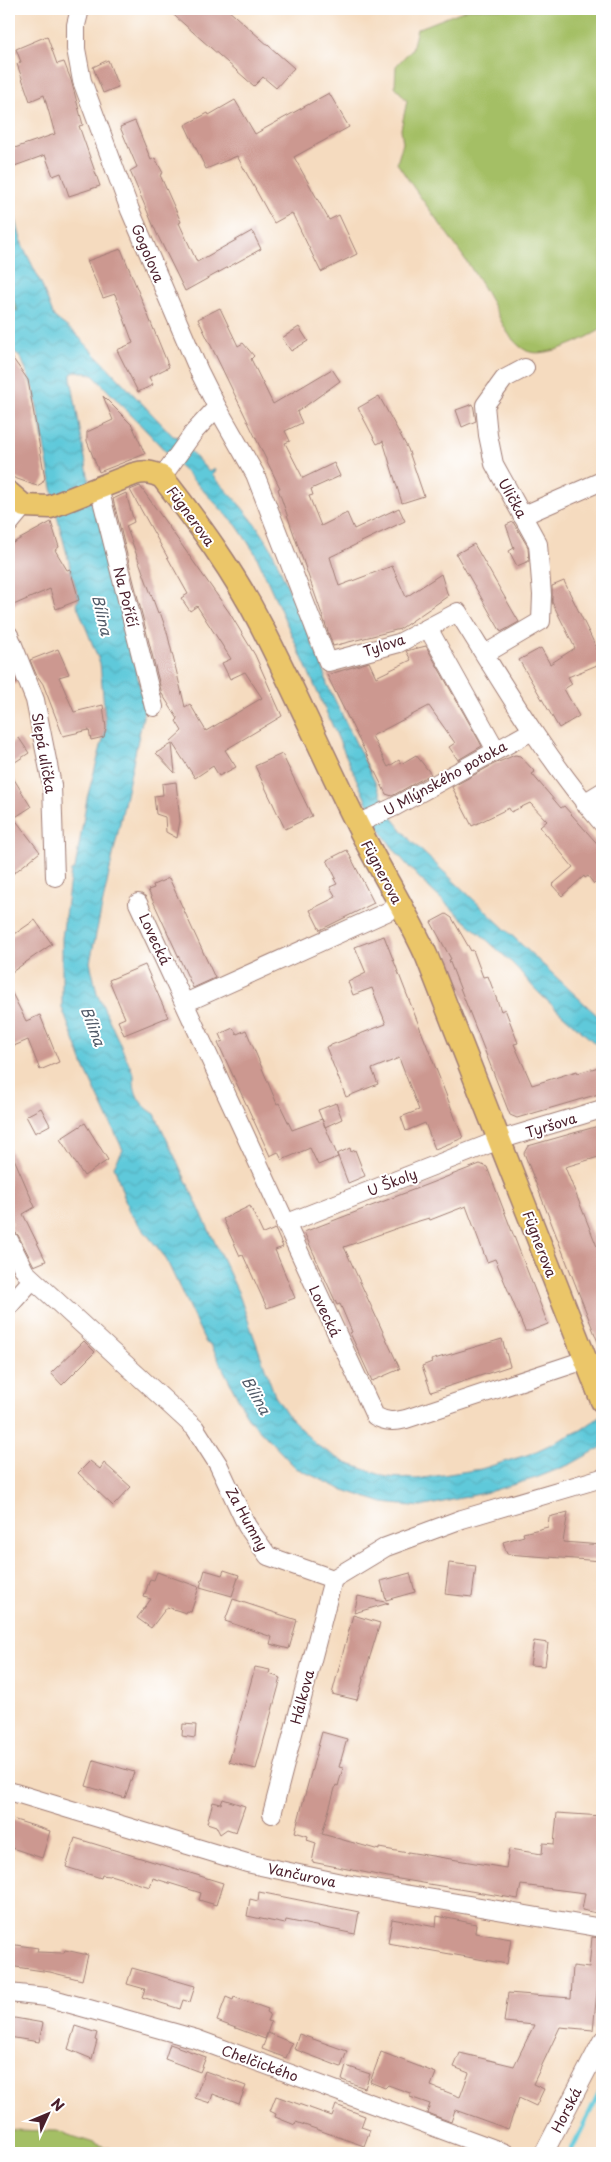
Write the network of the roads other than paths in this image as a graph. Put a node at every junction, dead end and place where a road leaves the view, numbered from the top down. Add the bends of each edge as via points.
1 (80, 9) edge
2 (524, 368) dead end
3 (217, 407) junction
4 (166, 471) junction
5 (602, 481) edge
6 (98, 488) junction
7 (16, 500) edge
8 (522, 516) junction
9 (9, 524) edge
10 (428, 628) junction
11 (9, 635) edge
12 (485, 654) junction
13 (154, 707) dead end
14 (532, 731) junction
15 (496, 750) junction
16 (602, 792) edge
17 (584, 803) junction
18 (363, 821) junction
19 (602, 823) edge
20 (56, 877) dead end
21 (138, 903) dead end
22 (400, 906) junction
23 (186, 1003) junction
24 (602, 1109) edge
25 (499, 1140) junction
26 (285, 1224) junction
27 (9, 1240) edge
28 (32, 1280) junction
29 (9, 1306) edge
30 (585, 1360) junction
31 (601, 1400) edge
32 (602, 1478) edge
33 (333, 1579) junction
34 (9, 1791) edge
35 (272, 1814) dead end
36 (602, 1928) edge
37 (9, 1993) edge
38 (602, 2041) edge
39 (505, 2153) edge
40 (544, 2153) edge

1 - 3 street, Gogolova via 76,49 82,81 130,210
2 - 8 street, Ulička via 504,379 485,406 494,464
3 - 4 street
3 - 10 street, Tylova via 255,474 328,662 399,643
4 - 6 main road, Fügnerova via 142,472
4 - 18 main road, Fügnerova via 261,625
5 - 8 street
6 - 7 main road, Fügnerova via 50,507
6 - 13 street, Na Poříčí
7 - 9 street
8 - 12 street, Ulička via 538,544 541,621
10 - 12 street, Tylova via 458,612
10 - 15 street
11 - 20 street, Slepá ulička via 35,700 52,785
12 - 14 street, Tylova
14 - 15 street, U Mlýnského potoka
14 - 17 street, Tylova
15 - 18 street, U Mlýnského potoka
16 - 17 street
17 - 19 street, Tylova
18 - 22 main road, Fügnerova
21 - 23 street, Lovecká
22 - 23 street
22 - 25 main road, Fügnerova via 427,957
23 - 26 street, Lovecká
24 - 25 street, Tyršova
25 - 26 street, U Školy
25 - 30 main road, Fügnerova
26 - 30 street, Lovecká via 369,1406 375,1416 384,1421 406,1419
27 - 28 street, Za Humny
28 - 29 street
28 - 33 street, Za Humny via 195,1428 218,1464 247,1526 268,1556
30 - 31 main road, Fügnerova
32 - 33 street via 462,1520 386,1547
33 - 35 street, Hálkova
34 - 36 street, Vančurova via 247,1863 346,1884
37 - 39 street, Chelčického via 46,1996 196,2039
38 - 40 street, Horská

